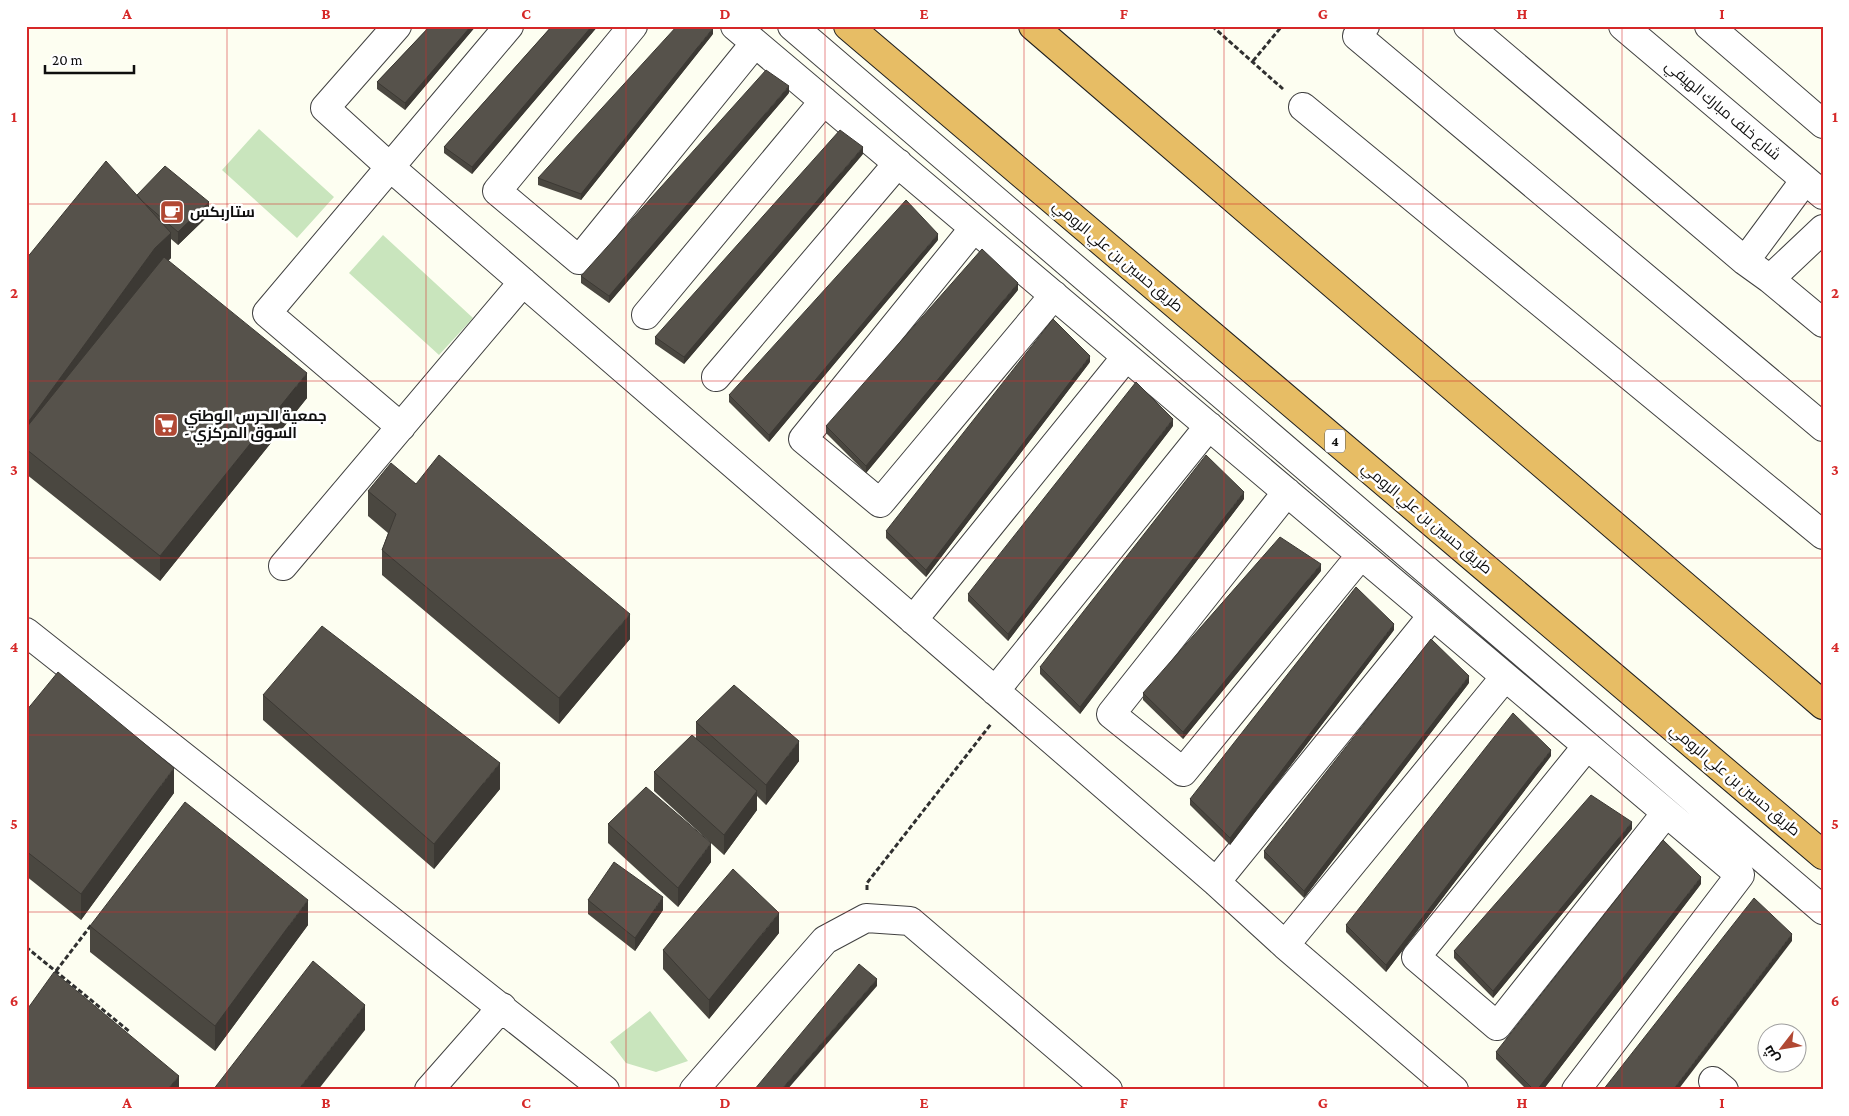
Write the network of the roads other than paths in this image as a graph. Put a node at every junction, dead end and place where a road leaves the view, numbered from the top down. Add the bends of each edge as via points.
1 (397, 26) edge
2 (509, 26) edge
3 (633, 26) edge
4 (792, 26) edge
5 (848, 26) edge
6 (1033, 26) edge
7 (1366, 26) edge
8 (1468, 26) edge
9 (1624, 26) edge
10 (1709, 26) edge
11 (745, 35) edge
12 (824, 101) junction
13 (1303, 107) road end
14 (1823, 124) edge
15 (898, 164) junction
16 (390, 167) junction
17 (1814, 187) edge
18 (974, 228) junction
19 (1823, 229) edge
20 (1745, 261) junction
21 (1770, 279) junction
22 (523, 282) junction
23 (1054, 295) junction
24 (646, 315) dead end
25 (1823, 323) edge
26 (1126, 357) junction
27 (716, 376) dead end
28 (1209, 426) junction
29 (400, 427) junction
30 (1823, 427) edge
31 (1287, 492) junction
32 (1823, 535) edge
33 (1361, 556) junction
34 (283, 566) dead end
35 (1432, 616) junction
36 (913, 620) junction
37 (26, 632) edge
38 (1506, 677) junction
39 (1002, 696) junction
40 (1823, 705) edge
41 (1587, 746) junction
42 (1666, 813) junction
43 (1823, 855) edge
44 (1216, 882) junction
45 (1823, 910) edge
46 (1285, 945) junction
47 (502, 1007) junction
48 (429, 1090) edge
49 (605, 1090) edge
50 (694, 1090) edge
51 (1108, 1090) edge
52 (1454, 1090) edge
53 (1576, 1090) edge

1 - 16 street via 325,108
2 - 16 street
3 - 11 street via 497,191 579,260
4 - 45 street
5 - 43 highway, طريق حسين بن علي الرومي / 4
6 - 40 highway
7 - 30 street via 1358,36
8 - 20 street
9 - 17 street, شارع خلف مبارك الهيفي
10 - 14 street
11 - 12 street
12 - 15 street
12 - 24 street
13 - 32 street
15 - 18 street
15 - 27 street
16 - 22 street
16 - 29 street via 267,313
17 - 20 street
18 - 23 street
18 - 23 street via 803,439 880,503
19 - 21 street
20 - 21 street
21 - 25 street
22 - 29 street
22 - 36 street
23 - 26 street
26 - 28 street
26 - 36 street
28 - 31 street
28 - 39 street
29 - 34 street
31 - 33 street
31 - 33 street via 1111,714 1183,772
33 - 35 street
35 - 38 street
35 - 44 street
36 - 39 street
37 - 47 street
38 - 41 street
38 - 46 street
39 - 44 street
41 - 42 street
41 - 42 street via 1416,957 1497,1026
42 - 53 street via 1740,875
44 - 46 street
46 - 52 street
47 - 48 street
47 - 49 street
50 - 51 street via 825,940 866,918 910,921

